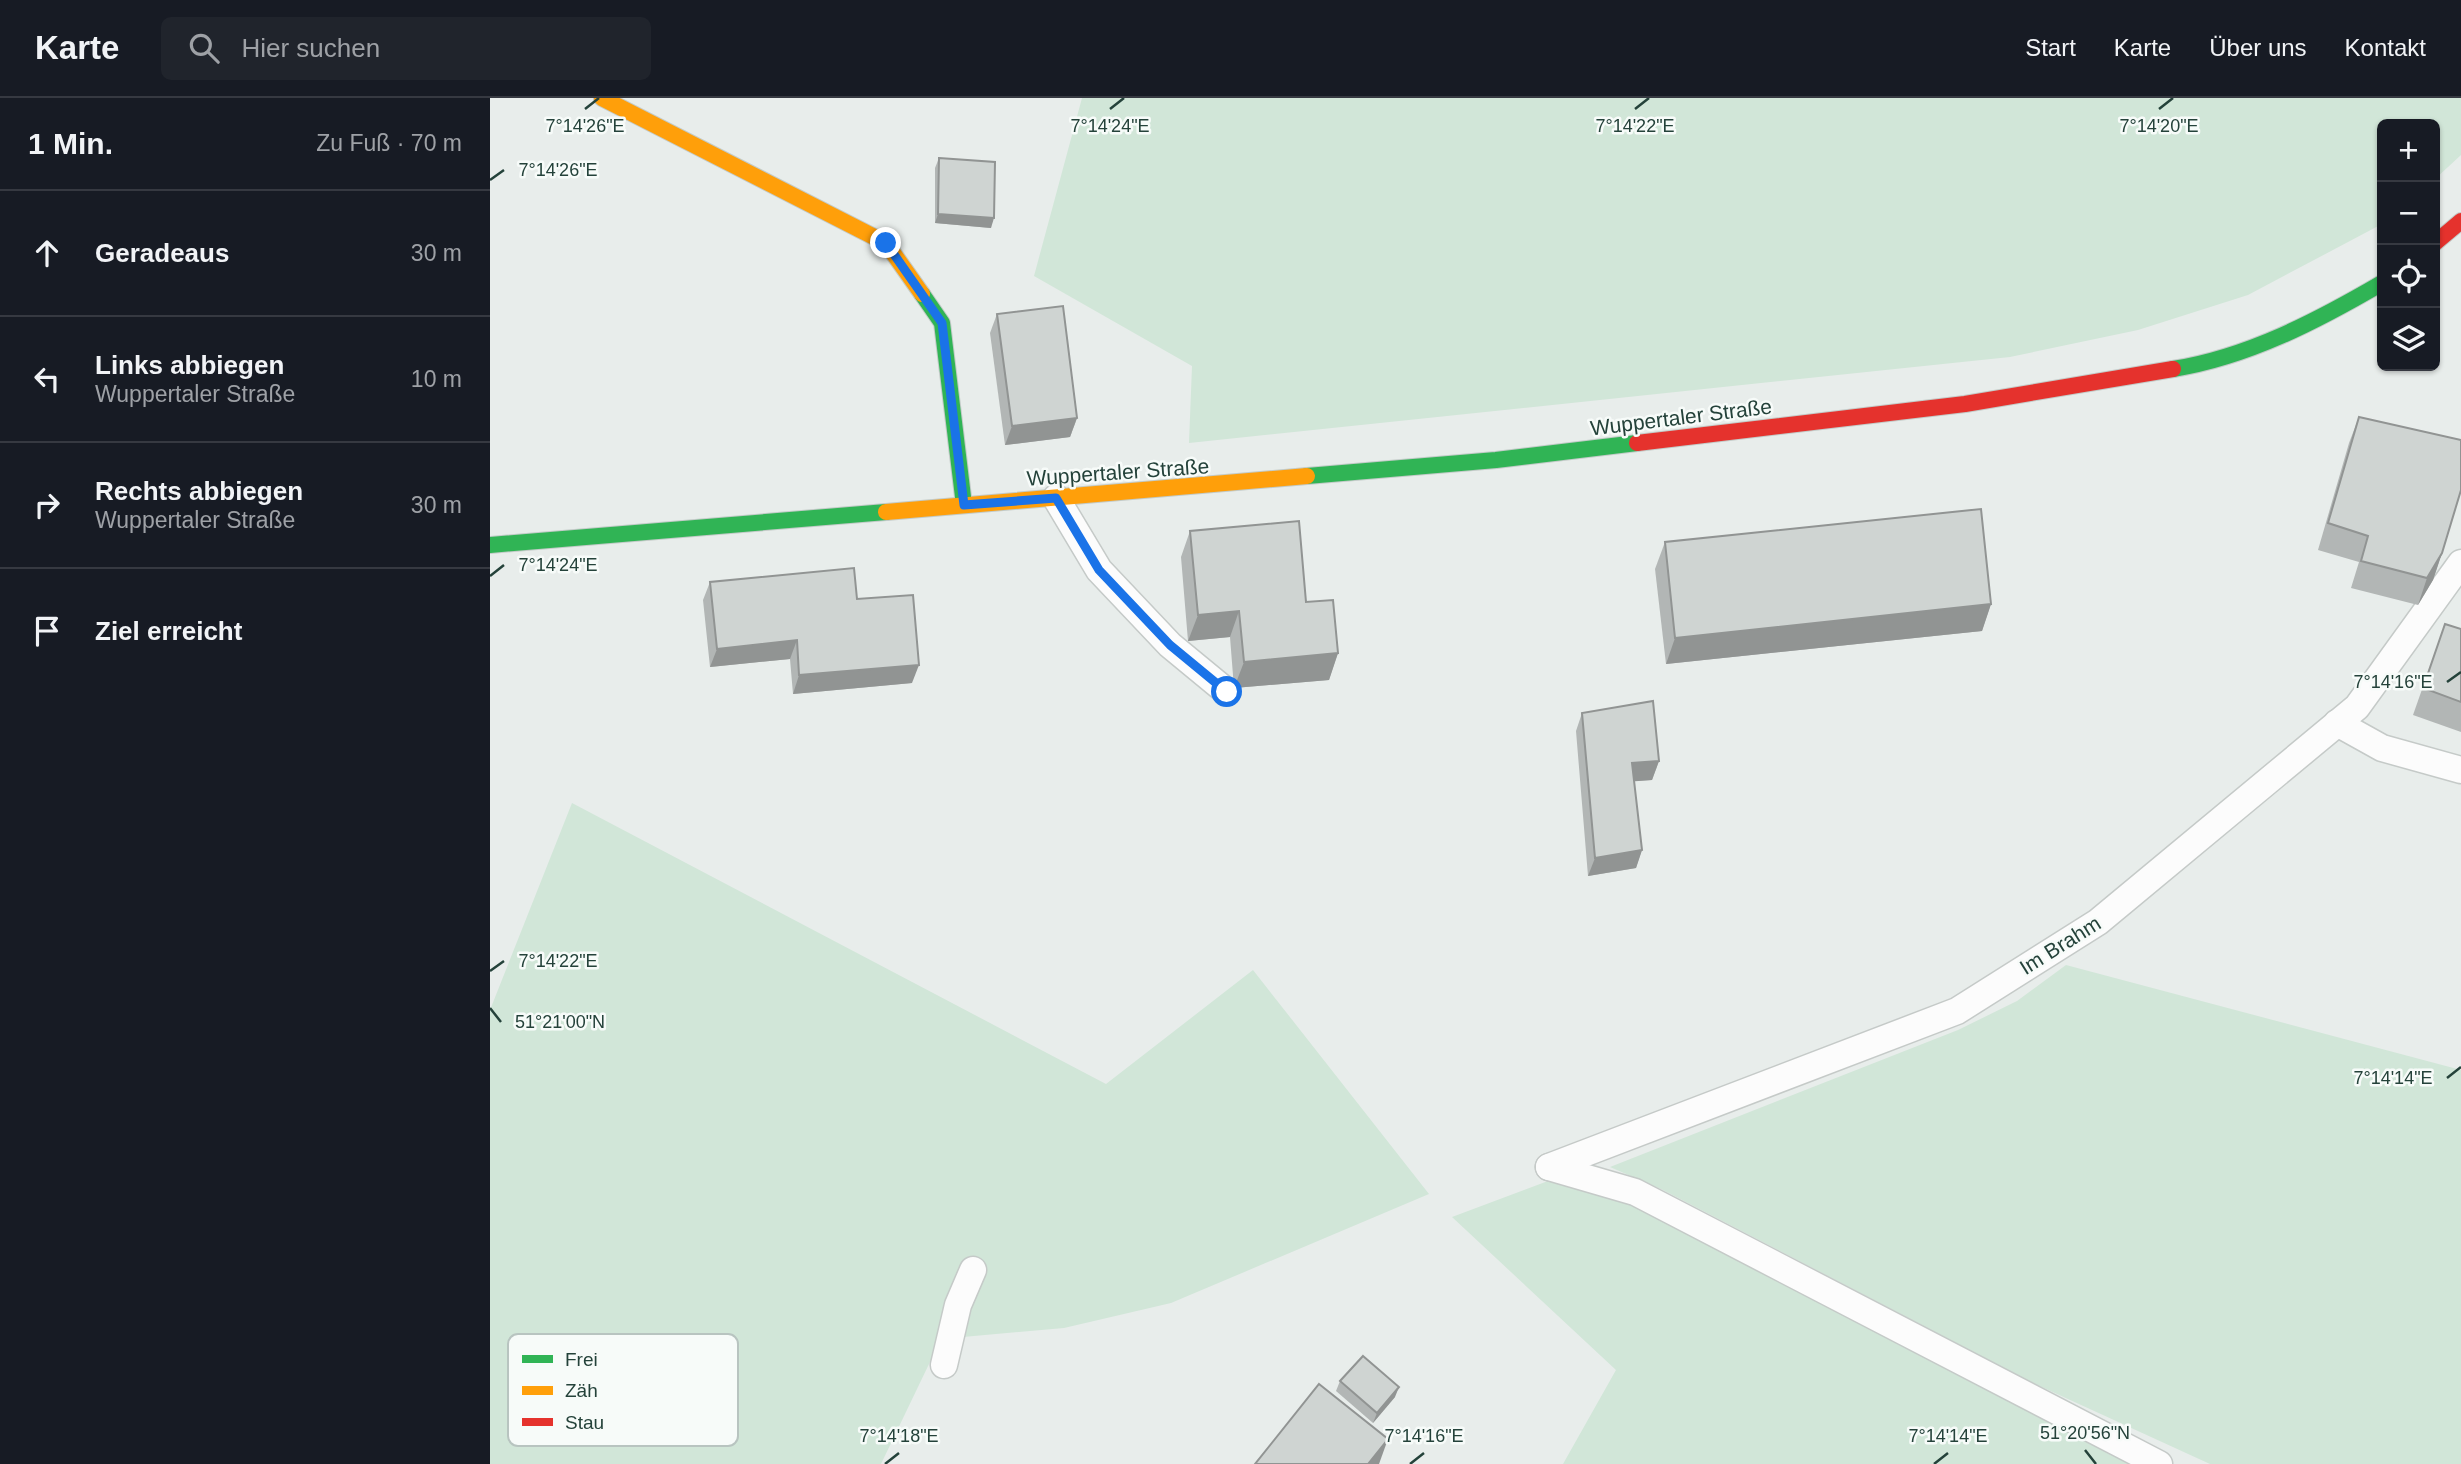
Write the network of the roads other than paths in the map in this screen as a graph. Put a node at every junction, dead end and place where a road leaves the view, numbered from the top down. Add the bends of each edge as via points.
1 (602, 98) edge
2 (2461, 220) edge
3 (2440, 239) edge
4 (2377, 286) edge
5 (1056, 498) junction
6 (964, 505) junction
7 (490, 545) edge
8 (2461, 563) edge
9 (1227, 692) dead end
10 (2337, 723) junction
11 (2461, 771) edge
12 (973, 1270) dead end
13 (944, 1364) dead end
14 (2159, 1464) edge

1 - 6 main road via 886,243 942,323
2 - 3 main road
4 - 5 main road, Wuppertaler Straße via 2309,326 2204,364 2074,387 1496,460
5 - 6 main road, Wuppertaler Straße
5 - 9 lane via 1099,570 1170,645
6 - 7 main road, Wuppertaler Straße
8 - 10 lane, Im Brahm via 2357,707
10 - 11 lane via 2382,748
10 - 14 lane, Im Brahm via 2098,922 1957,1011 1549,1167 1635,1192
12 - 13 lane via 958,1305

